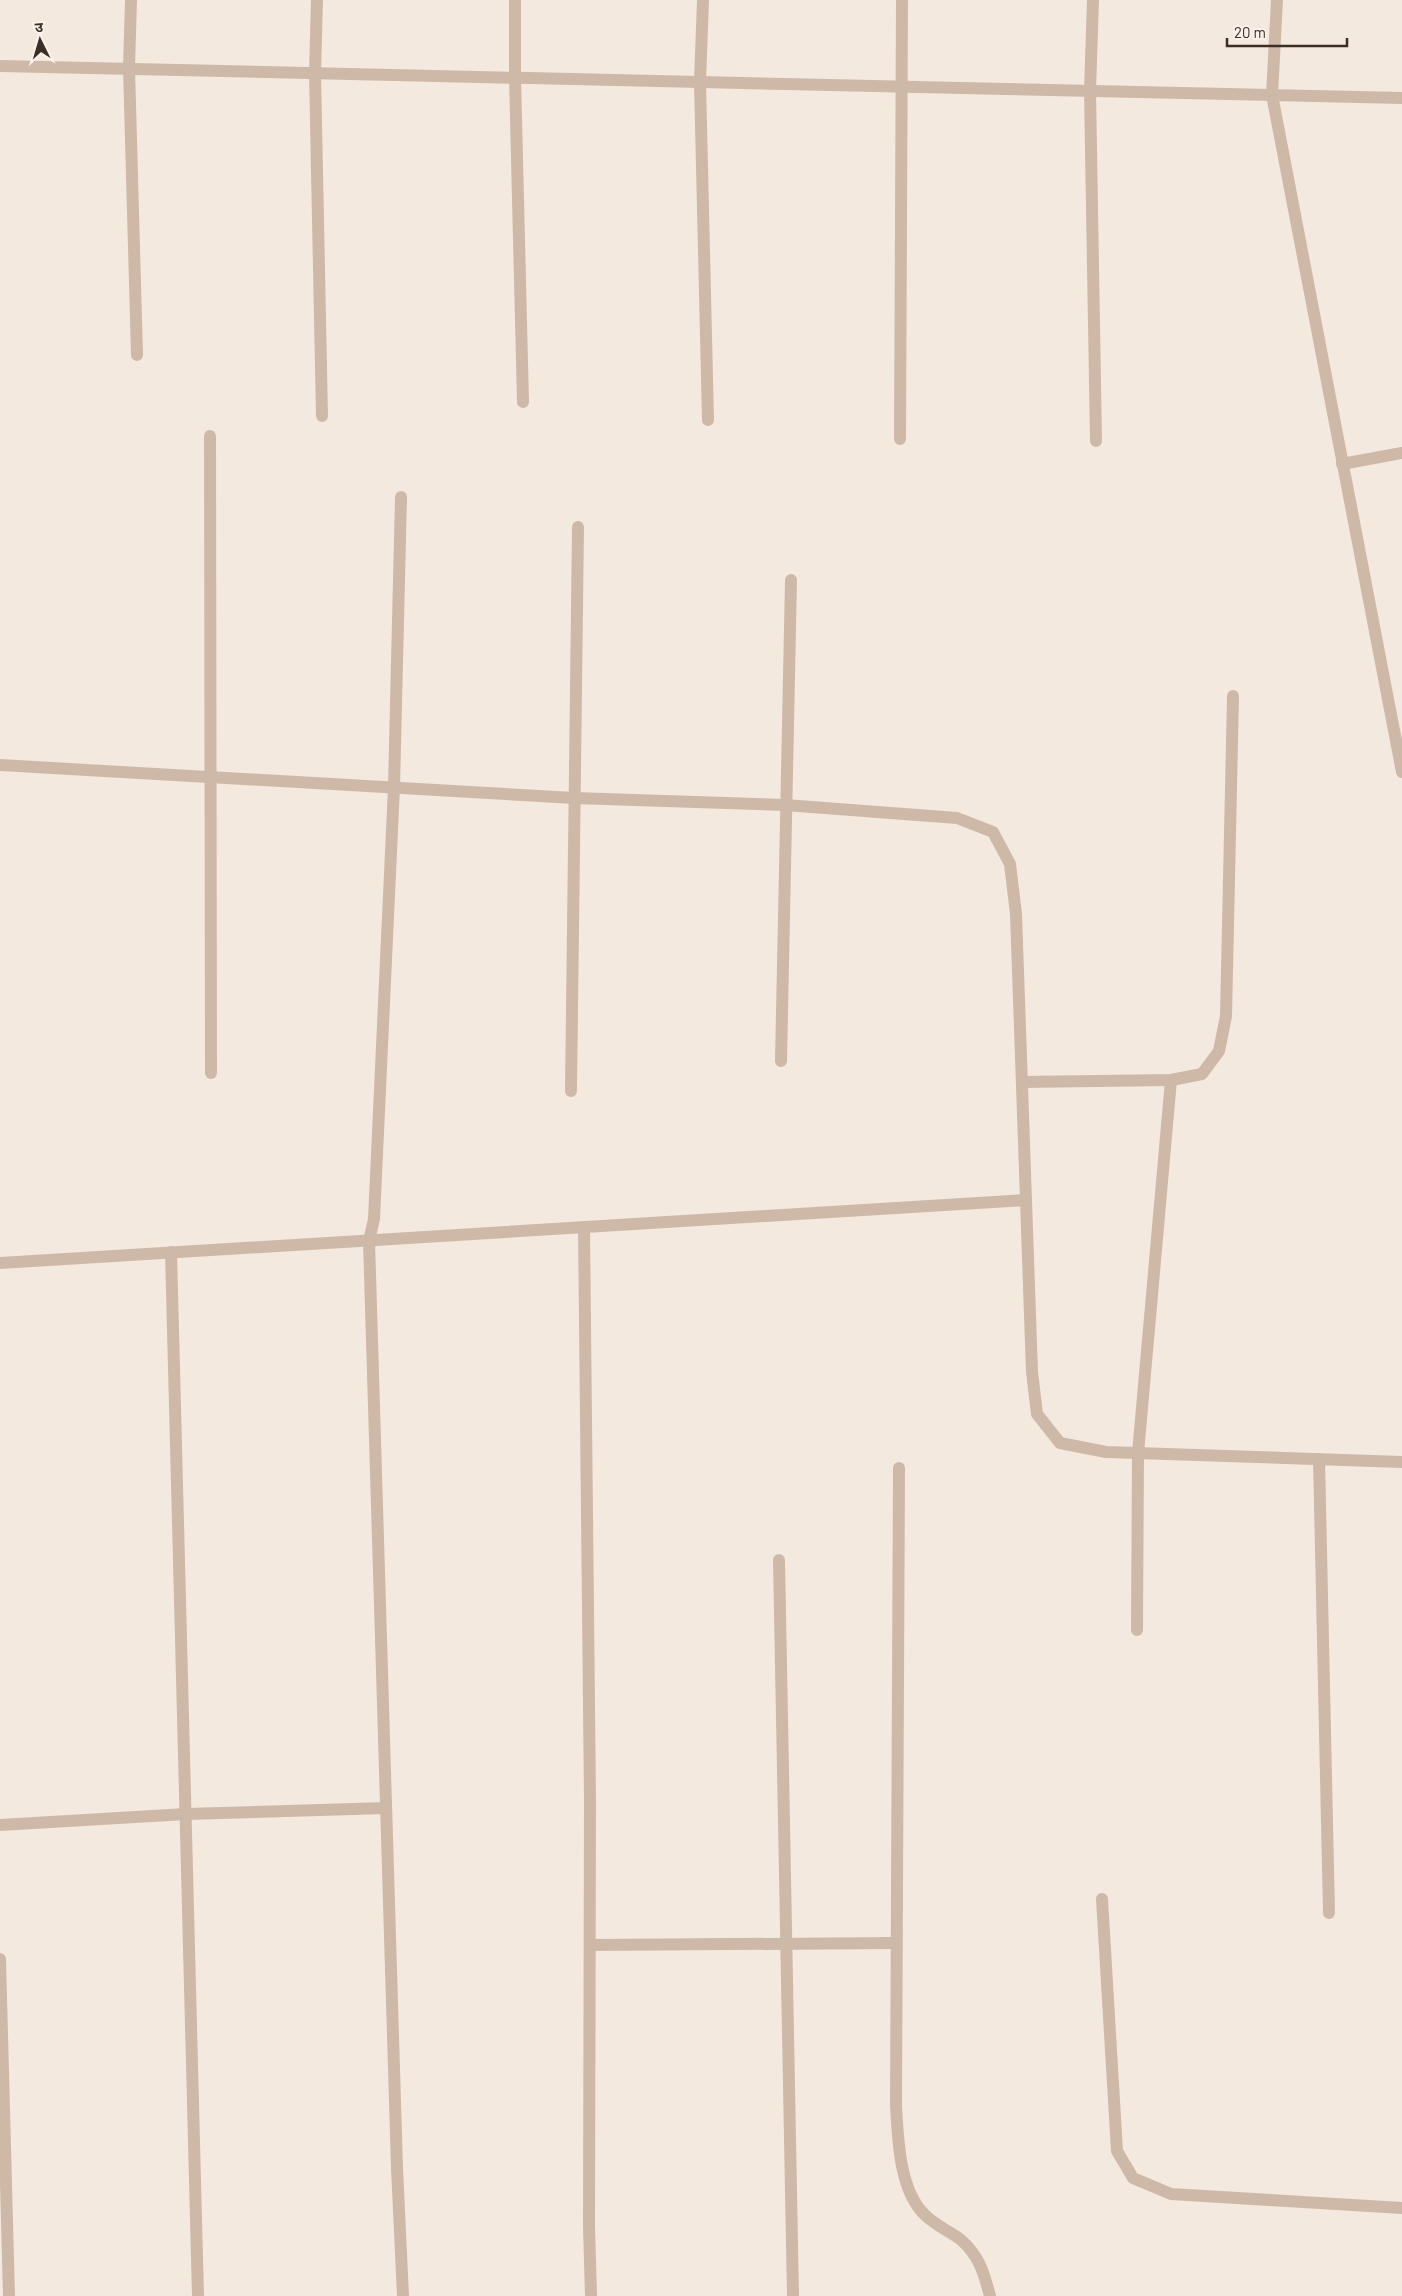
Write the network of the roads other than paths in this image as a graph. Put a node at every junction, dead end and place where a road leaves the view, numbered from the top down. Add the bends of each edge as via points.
1 (131, 0) edge
2 (317, 0) edge
3 (515, 0) edge
4 (703, 0) edge
5 (902, 0) edge
6 (1093, 0) edge
7 (1277, 0) edge
8 (0, 66) edge
9 (129, 68) junction
10 (315, 73) junction
11 (515, 77) junction
12 (700, 82) junction
13 (900, 86) junction
14 (1090, 91) junction
15 (1272, 95) junction
16 (1402, 98) edge
17 (137, 356) dead end
18 (522, 402) dead end
19 (322, 416) dead end
20 (708, 420) dead end
21 (210, 436) dead end
22 (900, 439) dead end
23 (1096, 441) dead end
24 (1402, 453) edge
25 (1342, 464) junction
26 (401, 497) dead end
27 (578, 527) dead end
28 (791, 580) dead end
29 (1233, 696) dead end
30 (0, 765) edge
31 (1402, 772) edge
32 (210, 776) junction
33 (394, 787) junction
34 (574, 798) junction
35 (785, 804) junction
36 (781, 1061) dead end
37 (210, 1073) dead end
38 (1171, 1080) junction
39 (1022, 1082) junction
40 (570, 1091) dead end
41 (1026, 1200) junction
42 (584, 1227) junction
43 (368, 1240) junction
44 (171, 1252) junction
45 (0, 1262) edge
46 (1138, 1453) junction
47 (1319, 1459) junction
48 (1402, 1462) edge
49 (899, 1468) dead end
50 (779, 1560) dead end
51 (1137, 1630) dead end
52 (386, 1808) junction
53 (186, 1814) junction
54 (0, 1825) edge
55 (1102, 1899) dead end
56 (1329, 1913) dead end
57 (786, 1942) junction
58 (896, 1943) junction
59 (590, 1945) junction
60 (0, 1959) edge
61 (1402, 2208) edge
62 (10, 2296) edge
63 (198, 2296) edge
64 (403, 2296) edge
65 (592, 2296) edge
66 (793, 2296) edge
67 (990, 2296) edge

1 - 9 street
2 - 10 street
3 - 11 street
4 - 12 street
5 - 13 street
6 - 14 street
7 - 15 street
8 - 9 street
9 - 10 street
9 - 17 street
10 - 11 street
10 - 19 street
11 - 12 street
11 - 18 street
12 - 13 street
12 - 20 street
13 - 14 street
13 - 22 street
14 - 15 street
14 - 23 street
15 - 16 street
15 - 25 street
21 - 32 street
24 - 25 street
25 - 31 street
26 - 33 street
27 - 34 street
28 - 35 street
29 - 38 street via 1226,1016 1220,1051 1202,1074
30 - 32 street
32 - 33 street
32 - 37 street
33 - 34 street
33 - 43 street via 374,1219
34 - 35 street
34 - 40 street
35 - 36 street
35 - 39 street via 957,818 993,832 1010,864 1016,914
38 - 39 street
38 - 46 street
39 - 41 street
41 - 42 street
41 - 46 street via 1032,1372 1037,1414 1060,1443 1106,1452
42 - 43 street
42 - 59 street
43 - 44 street
43 - 52 street
44 - 45 street
44 - 53 street
46 - 47 street
46 - 51 street
47 - 48 street
47 - 56 street
49 - 58 street
50 - 57 street
52 - 53 street
52 - 64 street
53 - 54 street
53 - 63 street
55 - 61 street via 1117,2150 1133,2178 1170,2194
57 - 58 street
57 - 59 street
57 - 66 street
58 - 67 street via 896,2105 899,2152 907,2186 924,2214 961,2240 982,2265
59 - 65 street via 589,2226
60 - 62 street

